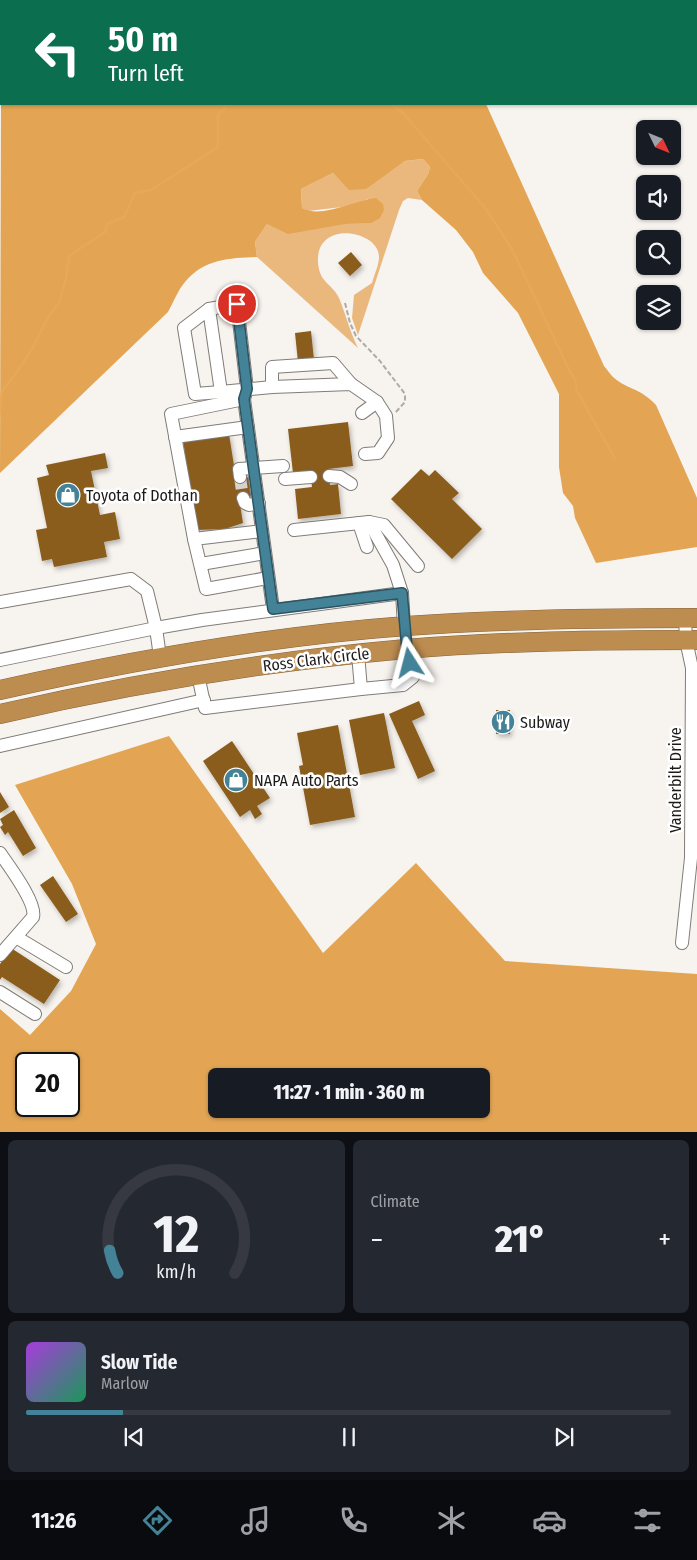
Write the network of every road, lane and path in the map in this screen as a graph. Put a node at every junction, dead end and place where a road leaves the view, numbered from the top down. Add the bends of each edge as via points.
1 (345, 303) dead end
2 (209, 309) junction
3 (351, 384) junction
4 (272, 387) junction
5 (221, 392) junction
6 (245, 394) junction
7 (377, 402) junction
8 (362, 413) dead end
9 (386, 416) junction
10 (248, 427) junction
11 (176, 437) junction
12 (365, 454) dead end
13 (283, 466) dead end
14 (254, 469) junction
15 (329, 476) dead end
16 (240, 477) dead end
17 (311, 477) dead end
18 (285, 479) dead end
19 (351, 484) dead end
20 (243, 498) dead end
21 (258, 503) junction
22 (364, 522) junction
23 (294, 530) dead end
24 (262, 531) junction
25 (194, 539) junction
26 (368, 547) dead end
27 (266, 553) junction
28 (201, 564) junction
29 (418, 566) dead end
30 (268, 578) junction
31 (402, 593) junction
32 (0, 602) edge
33 (273, 609) junction
34 (691, 618) edge
35 (522, 619) junction
36 (404, 626) junction
37 (156, 628) junction
38 (691, 640) edge
39 (523, 642) junction
40 (407, 649) junction
41 (358, 654) junction
42 (160, 657) junction
43 (0, 660) edge
44 (198, 675) junction
45 (165, 680) junction
46 (361, 689) junction
47 (0, 690) edge
48 (204, 700) junction
49 (0, 714) edge
50 (694, 723) edge
51 (0, 746) edge
52 (694, 780) edge
53 (694, 841) edge
54 (0, 853) edge
55 (16, 937) junction
56 (682, 943) dead end
57 (0, 955) edge
58 (66, 967) dead end
59 (0, 992) edge
60 (35, 1014) dead end

1 - 9 path via 356,336 405,394 400,410
2 - 5 street
2 - 5 street via 184,328 195,394
2 - 6 street via 237,304
3 - 4 street
3 - 4 street via 333,363 272,367
3 - 7 street
4 - 6 street
5 - 6 street
6 - 10 street
6 - 11 street via 171,414
7 - 8 street
7 - 9 street
9 - 12 street via 388,438 378,453
10 - 11 street
10 - 14 street
11 - 25 street
13 - 14 street
14 - 16 street via 239,469
14 - 21 street
15 - 19 street
17 - 18 street
20 - 21 street via 249,505
21 - 24 street
22 - 23 street
22 - 26 street
22 - 29 street via 384,525
22 - 31 street via 393,565
24 - 25 street
24 - 27 street
25 - 28 street
27 - 28 street
27 - 30 street
28 - 30 street via 206,589
30 - 33 street
31 - 33 street
31 - 36 street
32 - 37 street via 130,579 147,591
33 - 37 street
34 - 35 highway, Ross Clark Circle
34 - 38 street, Vanderbilt Drive
35 - 36 highway, Ross Clark Circle
35 - 39 highway
36 - 40 highway
36 - 42 highway, Ross Clark Circle
37 - 42 street
37 - 43 street
38 - 39 highway, Ross Clark Circle
38 - 50 street, Vanderbilt Drive
39 - 40 highway, Ross Clark Circle
40 - 41 highway, Ross Clark Circle
40 - 46 street via 413,676 408,681 403,685
41 - 44 highway, Ross Clark Circle
41 - 46 street
42 - 45 highway
42 - 47 highway, Ross Clark Circle
44 - 45 highway, Ross Clark Circle
44 - 48 street
45 - 49 highway, Ross Clark Circle
46 - 48 street via 205,708
48 - 51 street
50 - 52 street, Vanderbilt Drive
52 - 53 street, Vanderbilt Drive
53 - 56 street, Vanderbilt Drive
54 - 55 street via 34,910 34,917
55 - 57 street
55 - 58 street
59 - 60 street

